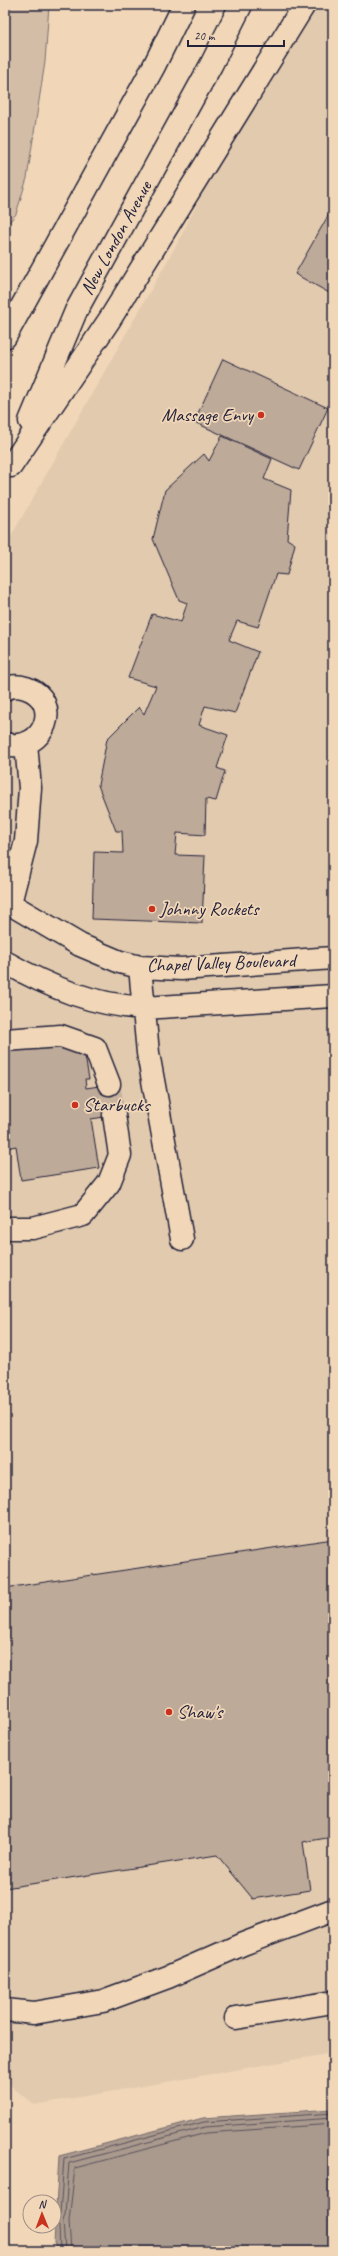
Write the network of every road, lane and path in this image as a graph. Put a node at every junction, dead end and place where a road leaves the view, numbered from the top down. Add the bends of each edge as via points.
1 (184, 5) edge
2 (241, 5) edge
3 (304, 5) edge
4 (5, 337) edge
5 (8, 472) edge
6 (5, 688) edge
7 (15, 744) edge
8 (7, 902) edge
9 (333, 958) edge
10 (5, 962) edge
11 (140, 967) junction
12 (333, 996) edge
13 (144, 1008) junction
14 (5, 1040) edge
15 (109, 1084) tunnel mouth
16 (114, 1115) tunnel mouth
17 (5, 1228) edge
18 (182, 1239) dead end
19 (333, 1910) edge
20 (333, 2002) edge
21 (5, 2010) edge
22 (236, 2018) dead end

1 - 4 main road via 154,66
2 - 5 main road, New London Avenue via 211,65 76,311
3 - 5 main road via 110,319
6 - 7 main road via 18,686 32,690 40,697 45,707 45,726 40,735
7 - 8 main road via 30,788 26,841
8 - 11 main road, Chapel Valley Boulevard via 80,945 120,962
9 - 11 main road, Chapel Valley Boulevard via 181,969
10 - 13 main road, Chapel Valley Boulevard via 76,996
11 - 13 main road
12 - 13 main road, Chapel Valley Boulevard
13 - 18 main road via 148,1053
14 - 15 main road via 61,1036 95,1048
16 - 17 main road via 120,1155 109,1182 83,1216 33,1228
19 - 21 main road via 103,2001 34,2012
20 - 22 main road

